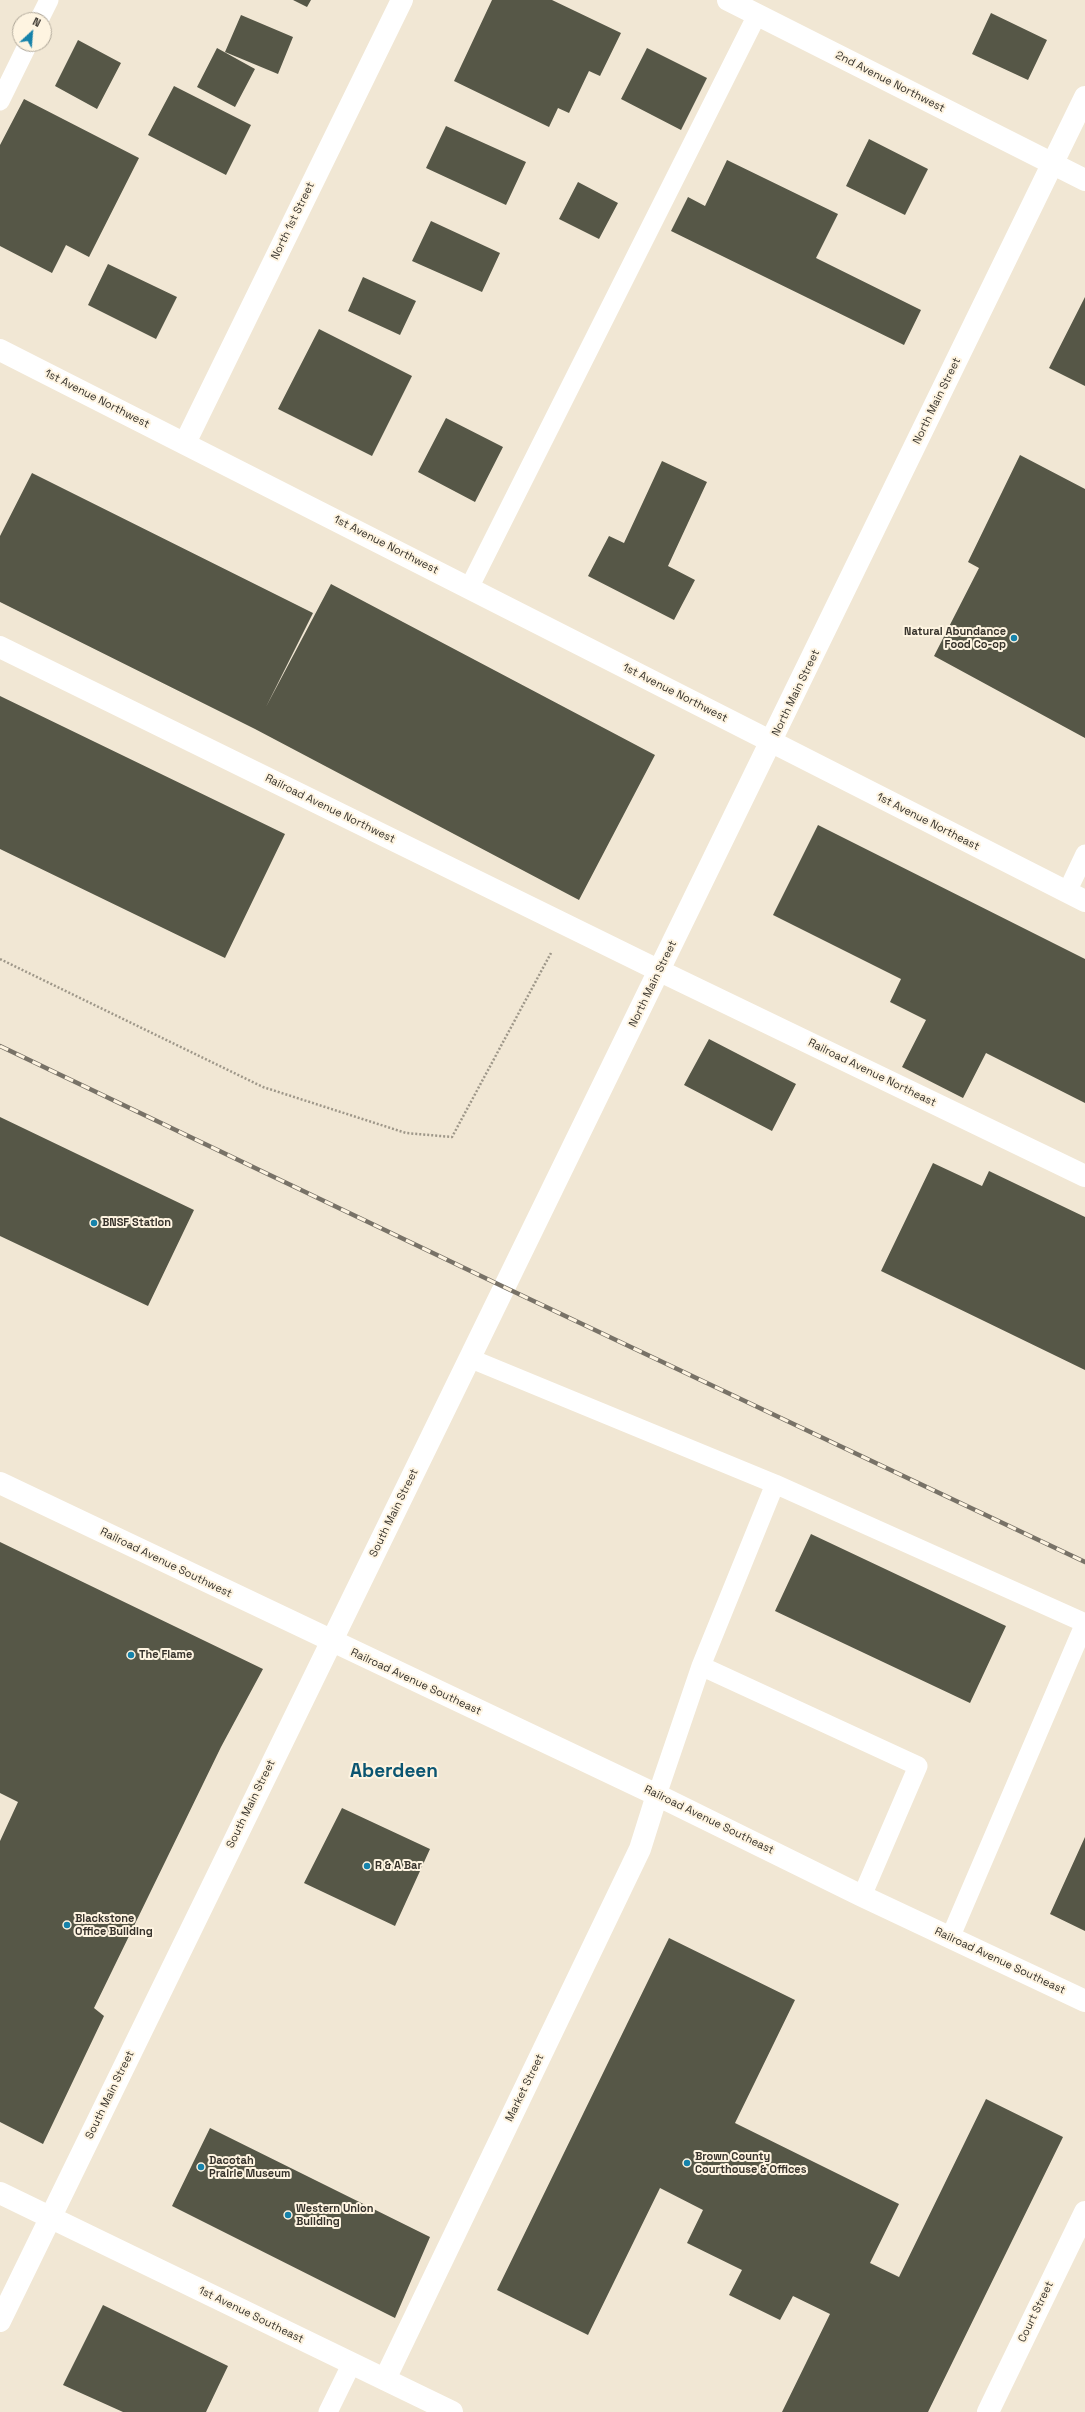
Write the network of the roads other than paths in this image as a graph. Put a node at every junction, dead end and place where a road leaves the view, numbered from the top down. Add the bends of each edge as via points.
1 (49, 0) edge
2 (402, 0) edge
3 (728, 0) edge
4 (43, 12) edge
5 (757, 15) junction
6 (24, 52) edge
7 (1085, 97) edge
8 (0, 101) edge
9 (1053, 164) junction
10 (1085, 180) edge
11 (0, 350) edge
12 (185, 443) junction
13 (469, 588) junction
14 (0, 647) edge
15 (772, 742) junction
16 (1085, 854) edge
17 (1076, 897) edge
18 (660, 971) junction
19 (1085, 1176) edge
20 (504, 1287) joint
21 (469, 1358) junction
22 (0, 1483) edge
23 (775, 1484) junction
24 (331, 1642) junction
25 (701, 1666) junction
26 (657, 1795) junction
27 (862, 1896) junction
28 (950, 1938) junction
29 (1085, 2001) edge
30 (0, 2193) edge
31 (1085, 2212) edge
32 (50, 2218) junction
33 (0, 2321) edge
34 (352, 2363) junction
35 (385, 2379) junction
36 (328, 2412) edge
37 (452, 2412) edge
38 (988, 2412) edge

1 - 4 lane
2 - 12 street, North 1st Street
3 - 5 street, 2nd Avenue Northwest
5 - 9 street, 2nd Avenue Northwest
5 - 13 lane
6 - 8 lane
7 - 9 street, North Main Street
9 - 10 street, 2nd Avenue Northwest
9 - 15 street, North Main Street
11 - 12 street, 1st Avenue Northwest
12 - 13 street, 1st Avenue Northwest
13 - 15 street, 1st Avenue Northwest
14 - 18 street, Railroad Avenue Northwest
15 - 17 street, 1st Avenue Northeast
15 - 18 street, North Main Street
16 - 17 lane
18 - 19 street, Railroad Avenue Northeast
18 - 20 street, North Main Street
20 - 21 street, South Main Street
21 - 23 lane
21 - 24 street, South Main Street
22 - 24 street, Railroad Avenue Southwest
23 - 25 lane
23 - 28 lane via 1085,1623
24 - 26 street, Railroad Avenue Southeast
24 - 32 street, South Main Street
25 - 26 lane
25 - 27 lane via 918,1766
26 - 27 street, Railroad Avenue Southeast
26 - 35 street, Market Street via 640,1849
27 - 28 street, Railroad Avenue Southeast
28 - 29 street, Railroad Avenue Southeast
30 - 32 street, 1st Avenue Southeast
31 - 38 street, Court Street
32 - 33 street, South Main Street
32 - 34 street, 1st Avenue Southeast
34 - 35 street, 1st Avenue Southeast
34 - 36 lane
35 - 37 street, 1st Avenue Southeast

